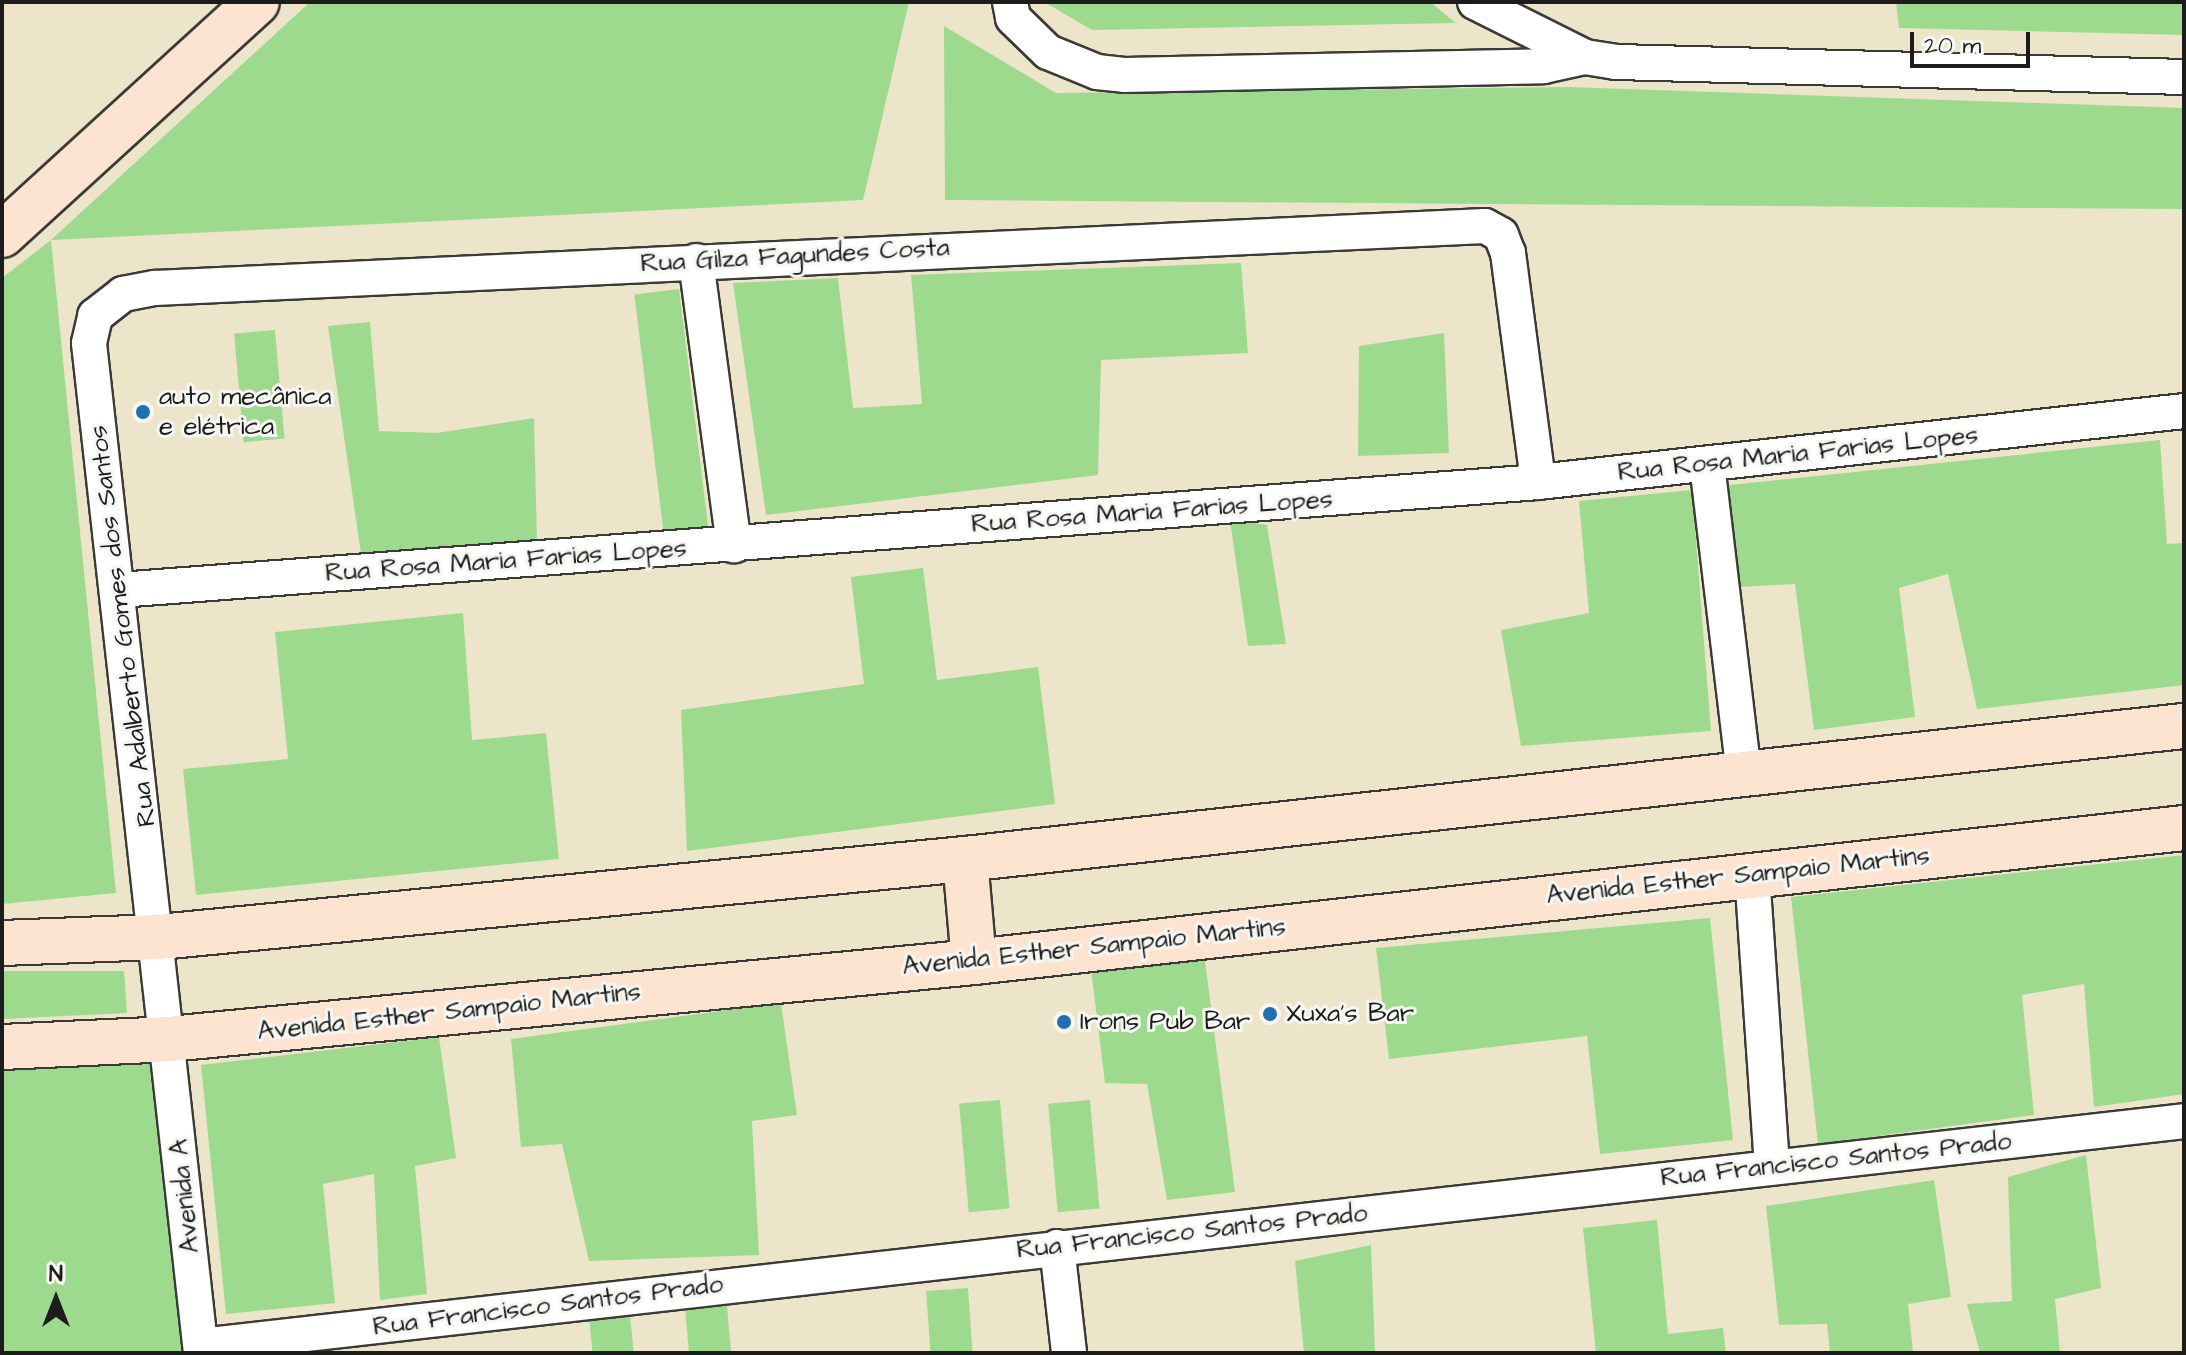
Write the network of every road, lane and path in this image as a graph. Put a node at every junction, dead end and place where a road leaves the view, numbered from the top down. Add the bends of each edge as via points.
1 (257, 2) edge
2 (1010, 2) edge
3 (1475, 2) edge
4 (1585, 57) junction
5 (2184, 77) edge
6 (2, 235) edge
7 (696, 261) junction
8 (95, 316) joint
9 (2184, 411) edge
10 (1707, 464) junction
11 (1538, 482) junction
12 (734, 545) junction
13 (119, 590) junction
14 (2184, 726) edge
15 (1744, 774) junction
16 (2184, 828) edge
17 (965, 859) junction
18 (1752, 873) junction
19 (159, 937) junction
20 (2, 943) edge
21 (974, 962) junction
22 (169, 1039) junction
23 (2, 1047) edge
24 (2184, 1121) edge
25 (1772, 1167) junction
26 (1057, 1247) junction
27 (201, 1349) edge
28 (1069, 1353) edge

1 - 6 street
2 - 4 street via 1013,18 1048,52 1097,72 1124,75 1544,66
3 - 4 street
4 - 5 street
7 - 8 street, Rua Gilza Fagundes Costa via 155,288 123,294
7 - 11 street, Rua Gilza Fagundes Costa via 1485,226 1501,235 1508,253
7 - 12 street
8 - 13 street, Rua Adalberto Gomes dos Santos via 89,343
9 - 10 street, Rua Rosa Maria Farias Lopes
10 - 11 street, Rua Rosa Maria Farias Lopes
10 - 15 street
11 - 12 street, Rua Rosa Maria Farias Lopes
12 - 13 street, Rua Rosa Maria Farias Lopes
13 - 19 street, Rua Adalberto Gomes dos Santos
14 - 15 street
15 - 17 street
16 - 18 street, Avenida Esther Sampaio Martins
17 - 19 street
17 - 21 street
18 - 21 street, Avenida Esther Sampaio Martins
18 - 25 street
19 - 20 street
19 - 22 street, Rua Adalberto Gomes dos Santos
21 - 22 street, Avenida Esther Sampaio Martins
22 - 23 street, Avenida Esther Sampaio Martins
22 - 27 street, Avenida A
24 - 25 street, Rua Francisco Santos Prado
25 - 26 street, Rua Francisco Santos Prado
26 - 27 street, Rua Francisco Santos Prado
26 - 28 street

